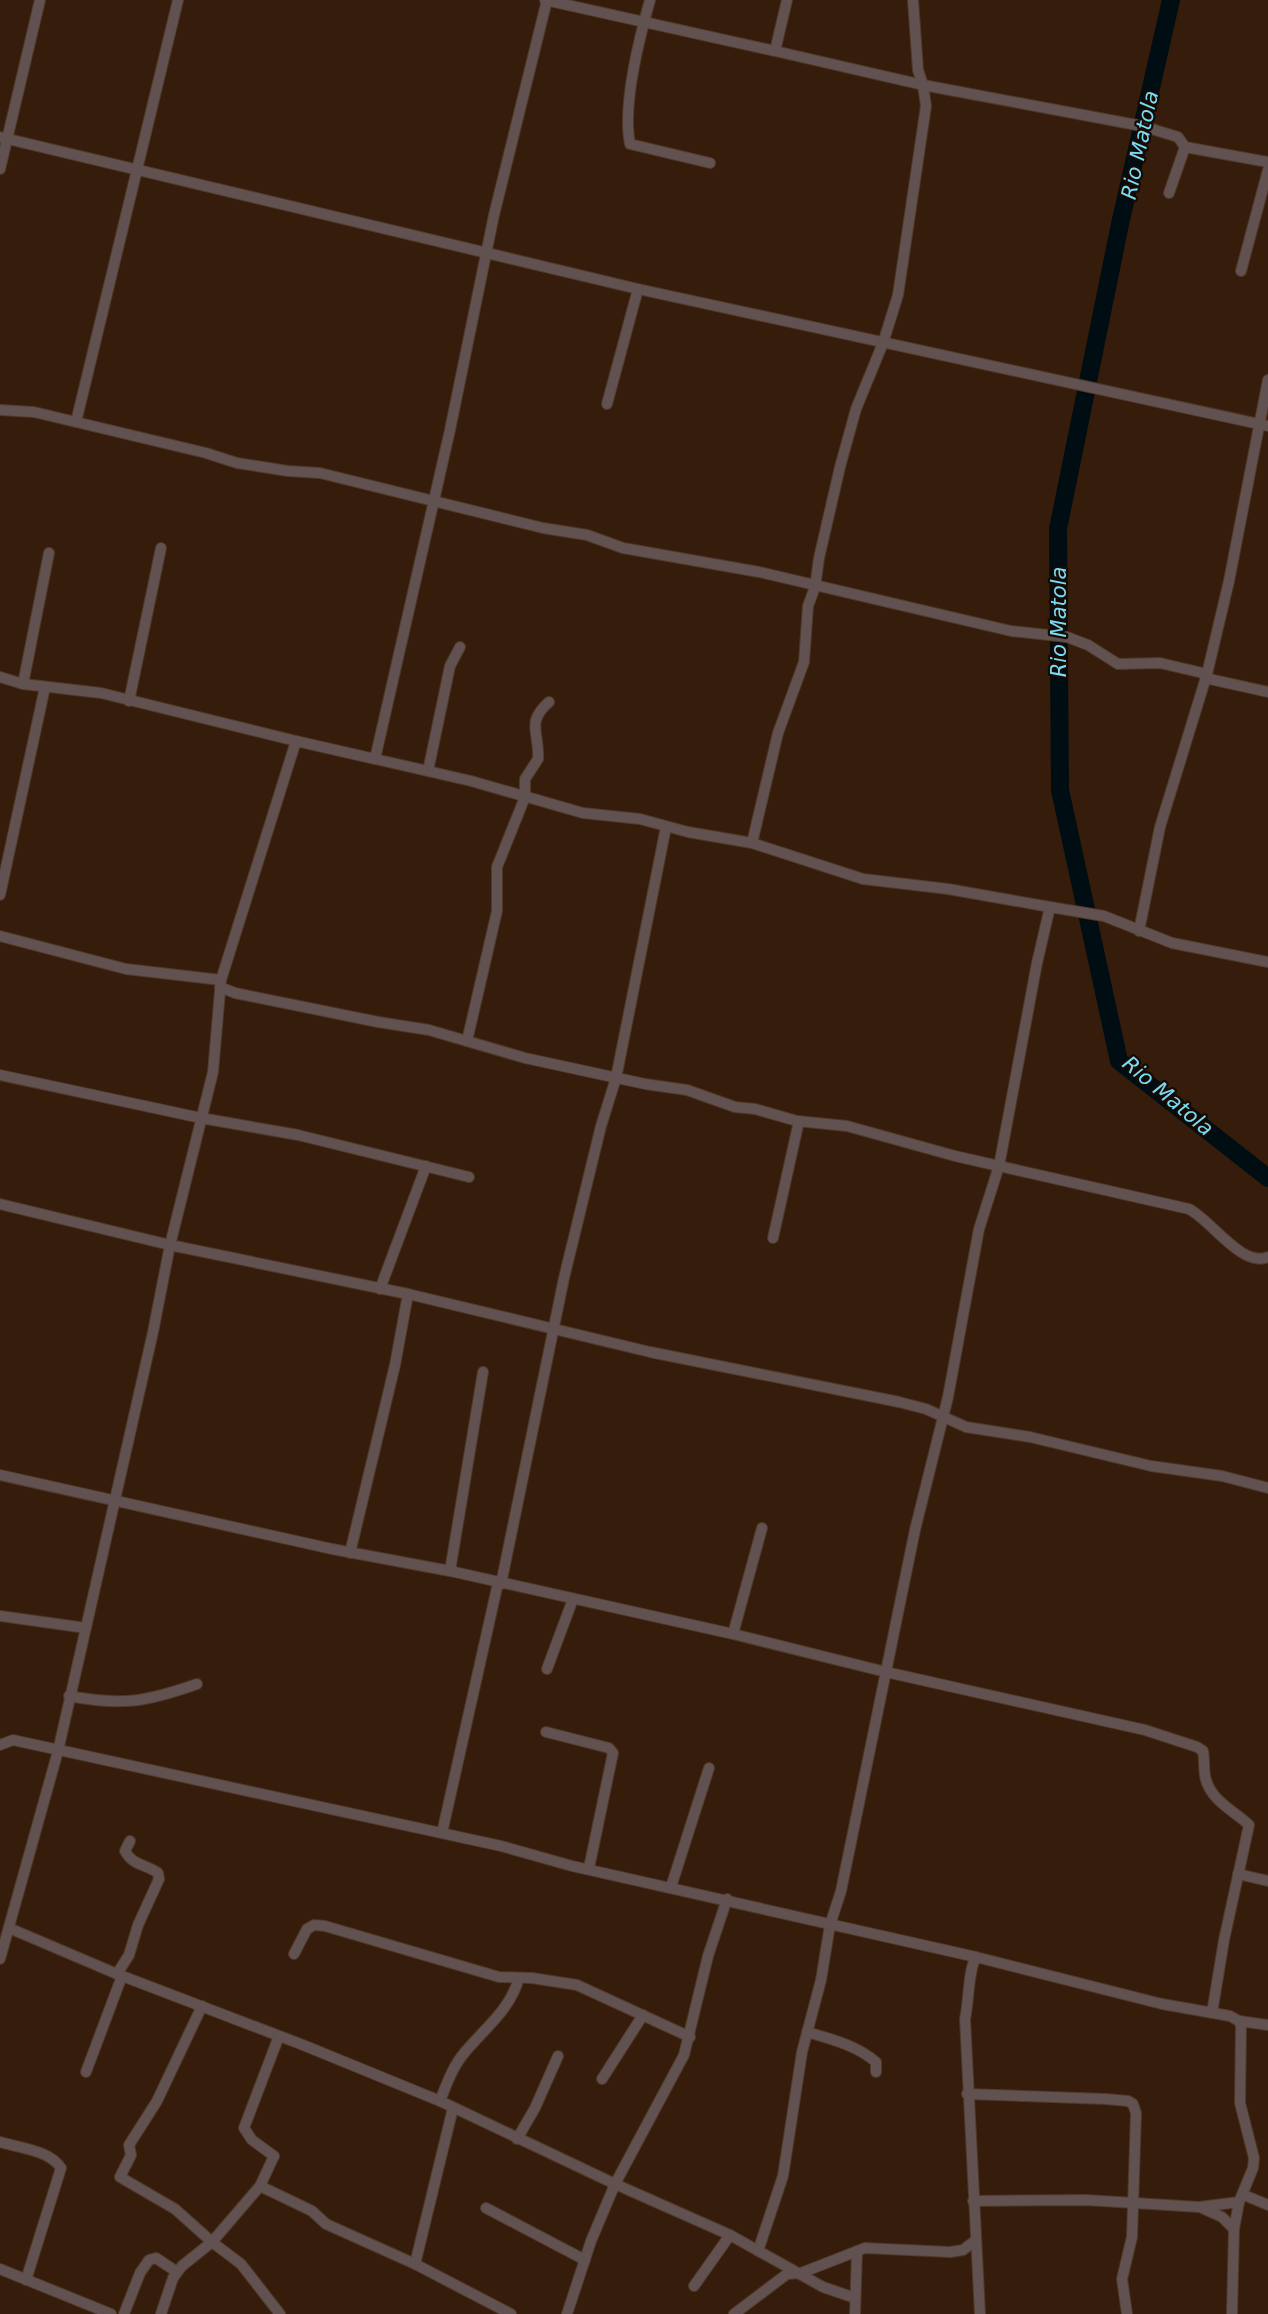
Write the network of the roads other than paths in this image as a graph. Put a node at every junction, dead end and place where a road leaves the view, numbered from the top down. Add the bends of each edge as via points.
1 (40, 0) edge
2 (178, 0) edge
3 (546, 0) edge
4 (650, 0) edge
5 (787, 0) edge
6 (913, 0) edge
7 (644, 21) junction
8 (775, 51) junction
9 (923, 85) junction
10 (3, 138) edge
11 (1185, 147) junction
12 (1268, 162) edge
13 (710, 163) dead end
14 (0, 169) edge
15 (136, 169) junction
16 (1268, 171) edge
17 (1169, 194) dead end
18 (487, 253) junction
19 (1241, 271) dead end
20 (638, 289) junction
21 (884, 343) junction
22 (1268, 380) edge
23 (607, 404) dead end
24 (0, 410) edge
25 (76, 422) junction
26 (1264, 425) edge
27 (433, 501) junction
28 (161, 548) dead end
29 (48, 554) dead end
30 (815, 587) junction
31 (460, 647) dead end
32 (1206, 676) junction
33 (0, 677) edge
34 (23, 684) junction
35 (45, 687) junction
36 (1268, 692) edge
37 (129, 702) junction
38 (549, 702) dead end
39 (296, 741) junction
40 (375, 759) junction
41 (428, 771) junction
42 (525, 797) junction
43 (666, 827) junction
44 (752, 843) junction
45 (0, 896) edge
46 (1050, 907) junction
47 (1139, 931) junction
48 (0, 936) edge
49 (1268, 962) edge
50 (220, 983) junction
51 (235, 993) junction
52 (219, 1001) junction
53 (466, 1041) junction
54 (0, 1075) edge
55 (616, 1078) junction
56 (201, 1118) junction
57 (799, 1121) junction
58 (426, 1166) junction
59 (999, 1166) junction
60 (470, 1177) dead end
61 (0, 1204) edge
62 (773, 1238) dead end
63 (170, 1245) junction
64 (1268, 1257) edge
65 (380, 1289) junction
66 (408, 1294) junction
67 (555, 1329) junction
68 (483, 1372) dead end
69 (943, 1417) junction
70 (0, 1475) edge
71 (1268, 1488) edge
72 (113, 1500) junction
73 (762, 1528) dead end
74 (350, 1552) junction
75 (450, 1571) junction
76 (499, 1583) junction
77 (573, 1599) junction
78 (0, 1616) edge
79 (86, 1628) junction
80 (733, 1634) junction
81 (547, 1669) dead end
82 (886, 1672) junction
83 (197, 1684) dead end
84 (69, 1696) junction
85 (546, 1732) dead end
86 (0, 1738) edge
87 (14, 1740) junction
88 (0, 1745) edge
89 (58, 1751) junction
90 (709, 1767) dead end
91 (442, 1833) junction
92 (130, 1841) dead end
93 (589, 1868) junction
94 (1238, 1874) junction
95 (1268, 1881) edge
96 (671, 1887) junction
97 (727, 1899) junction
98 (830, 1925) junction
99 (6, 1928) edge
100 (294, 1954) dead end
101 (0, 1959) edge
102 (974, 1962) junction
103 (120, 1975) junction
104 (519, 1978) junction
105 (202, 2006) junction
106 (1212, 2013) junction
107 (643, 2015) junction
108 (1239, 2021) junction
109 (1268, 2025) edge
110 (807, 2032) junction
111 (279, 2036) junction
112 (690, 2037) junction
113 (558, 2056) dead end
114 (86, 2072) dead end
115 (876, 2072) dead end
116 (602, 2079) dead end
117 (967, 2094) junction
118 (441, 2101) junction
119 (453, 2108) junction
120 (517, 2139) junction
121 (0, 2142) edge
122 (615, 2184) junction
123 (260, 2186) junction
124 (1241, 2199) junction
125 (974, 2201) junction
126 (1134, 2204) junction
127 (1268, 2205) edge
128 (1199, 2207) junction
129 (486, 2208) dead end
130 (1234, 2229) junction
131 (730, 2235) junction
132 (976, 2240) junction
133 (212, 2242) junction
134 (963, 2250) junction
135 (758, 2251) junction
136 (857, 2251) junction
137 (976, 2255) junction
138 (585, 2260) junction
139 (776, 2261) junction
140 (415, 2265) junction
141 (0, 2269) edge
142 (177, 2272) junction
143 (801, 2273) junction
144 (779, 2279) junction
145 (26, 2280) junction
146 (694, 2286) dead end
147 (855, 2298) junction
148 (111, 2314) edge
149 (124, 2314) edge
150 (161, 2314) edge
151 (280, 2314) edge
152 (511, 2314) edge
153 (567, 2314) edge
154 (734, 2314) edge
155 (855, 2314) edge
156 (980, 2314) edge
157 (1127, 2314) edge
158 (1232, 2314) edge

1 - 10 street
2 - 15 street
3 - 7 street
3 - 18 street
4 - 7 street
5 - 8 street
6 - 9 street via 918,70
7 - 8 street
7 - 13 street via 628,108 630,144
8 - 9 street
9 - 11 street via 1142,126 1178,137
9 - 21 street via 926,106 914,200 898,295
10 - 14 street
10 - 15 street
11 - 12 street
11 - 17 street
15 - 18 street
15 - 25 street
16 - 19 street
18 - 20 street
18 - 27 street
20 - 21 street
20 - 23 street
21 - 26 street
21 - 30 street via 856,409
22 - 26 street
24 - 25 street via 34,412
25 - 27 street via 237,463 320,473
26 - 32 street
27 - 30 street via 586,535 623,548 759,572
27 - 40 street
28 - 37 street
29 - 34 street
30 - 32 street via 1011,631 1067,637 1118,663 1160,663
30 - 44 street via 808,606 804,662 778,733
31 - 41 street via 450,666
32 - 36 street
32 - 47 street via 1160,827
33 - 34 street
34 - 35 street
35 - 37 street via 101,693
35 - 45 street
37 - 39 street
38 - 42 street via 536,718 538,759 525,779
39 - 40 street
39 - 50 street
40 - 41 street
41 - 42 street
42 - 43 street via 583,813 640,819
42 - 53 street via 497,867 497,911
43 - 44 street
43 - 55 street
44 - 46 street via 863,879
46 - 47 street via 1104,916
46 - 59 street
47 - 49 street via 1172,943
48 - 50 street via 126,969
50 - 51 street
50 - 52 street
51 - 52 street
51 - 53 street via 429,1030
52 - 56 street via 213,1072
53 - 55 street
54 - 56 street
55 - 57 street via 687,1090 735,1107
55 - 67 street via 601,1126
56 - 58 street via 298,1135
56 - 63 street
57 - 59 street via 847,1126
57 - 62 street
58 - 60 street
58 - 65 street
59 - 64 street via 1189,1209 1244,1255 1258,1260
59 - 69 street via 980,1229
61 - 63 street
63 - 65 street
63 - 72 street
65 - 66 street
66 - 67 street
66 - 74 street
67 - 69 street via 926,1408
67 - 76 street
68 - 75 street
69 - 71 street via 966,1427
69 - 82 street
70 - 72 street
72 - 74 street
72 - 79 street
73 - 80 street
74 - 75 street
75 - 76 street
76 - 77 street
76 - 91 street
77 - 80 street
77 - 81 street
78 - 79 street
79 - 84 street
80 - 82 street
82 - 94 street via 1145,1730 1197,1747 1203,1751 1205,1779 1219,1802 1249,1825
82 - 98 street via 841,1891
83 - 84 street via 128,1702 107,1703
84 - 89 street
85 - 93 street via 609,1748 613,1753
86 - 87 street
87 - 88 street
87 - 89 street
89 - 91 street
89 - 99 street
90 - 96 street
91 - 93 street
92 - 103 street via 125,1851 129,1858 158,1873 159,1879
93 - 96 street
94 - 95 street
94 - 106 street
96 - 97 street
97 - 98 street
97 - 112 street via 708,1956
98 - 102 street via 962,1954
98 - 110 street
99 - 101 street
99 - 103 street
100 - 104 street via 307,1929 314,1925 499,1977
102 - 106 street
102 - 117 street via 965,2019
103 - 105 street
103 - 114 street
104 - 107 street via 577,1985
104 - 118 street via 502,2012 453,2070
105 - 111 street
105 - 133 street via 157,2101 129,2145 131,2155 120,2176 174,2209
106 - 108 street
107 - 112 street
107 - 116 street
108 - 109 street
108 - 124 street via 1240,2103 1254,2158
110 - 115 street via 848,2044 868,2055 876,2061
110 - 135 street via 790,2145
111 - 118 street
111 - 123 street via 244,2128 252,2140 274,2156
112 - 122 street
113 - 120 street
117 - 125 street
117 - 126 street via 1131,2102 1136,2113
118 - 119 street
119 - 120 street
119 - 140 street
120 - 122 street
121 - 145 street via 56,2160 61,2168
122 - 131 street
122 - 138 street
123 - 133 street
123 - 140 street via 312,2211 326,2224
124 - 127 street
124 - 128 street
124 - 130 street
125 - 126 street via 1086,2200
125 - 132 street
126 - 128 street
126 - 157 street via 1132,2237 1123,2276
128 - 130 street via 1222,2217
129 - 138 street
130 - 158 street
131 - 135 street
131 - 146 street
132 - 134 street
132 - 137 street
133 - 142 street
133 - 151 street via 241,2264
134 - 136 street via 919,2252 875,2246
134 - 137 street
135 - 139 street
136 - 143 street
136 - 147 street
137 - 156 street
138 - 153 street
139 - 143 street
139 - 144 street
140 - 152 street
141 - 145 street
142 - 149 street via 156,2258 149,2260
142 - 150 street
143 - 144 street
143 - 147 street via 824,2287
144 - 154 street
145 - 148 street
147 - 155 street

